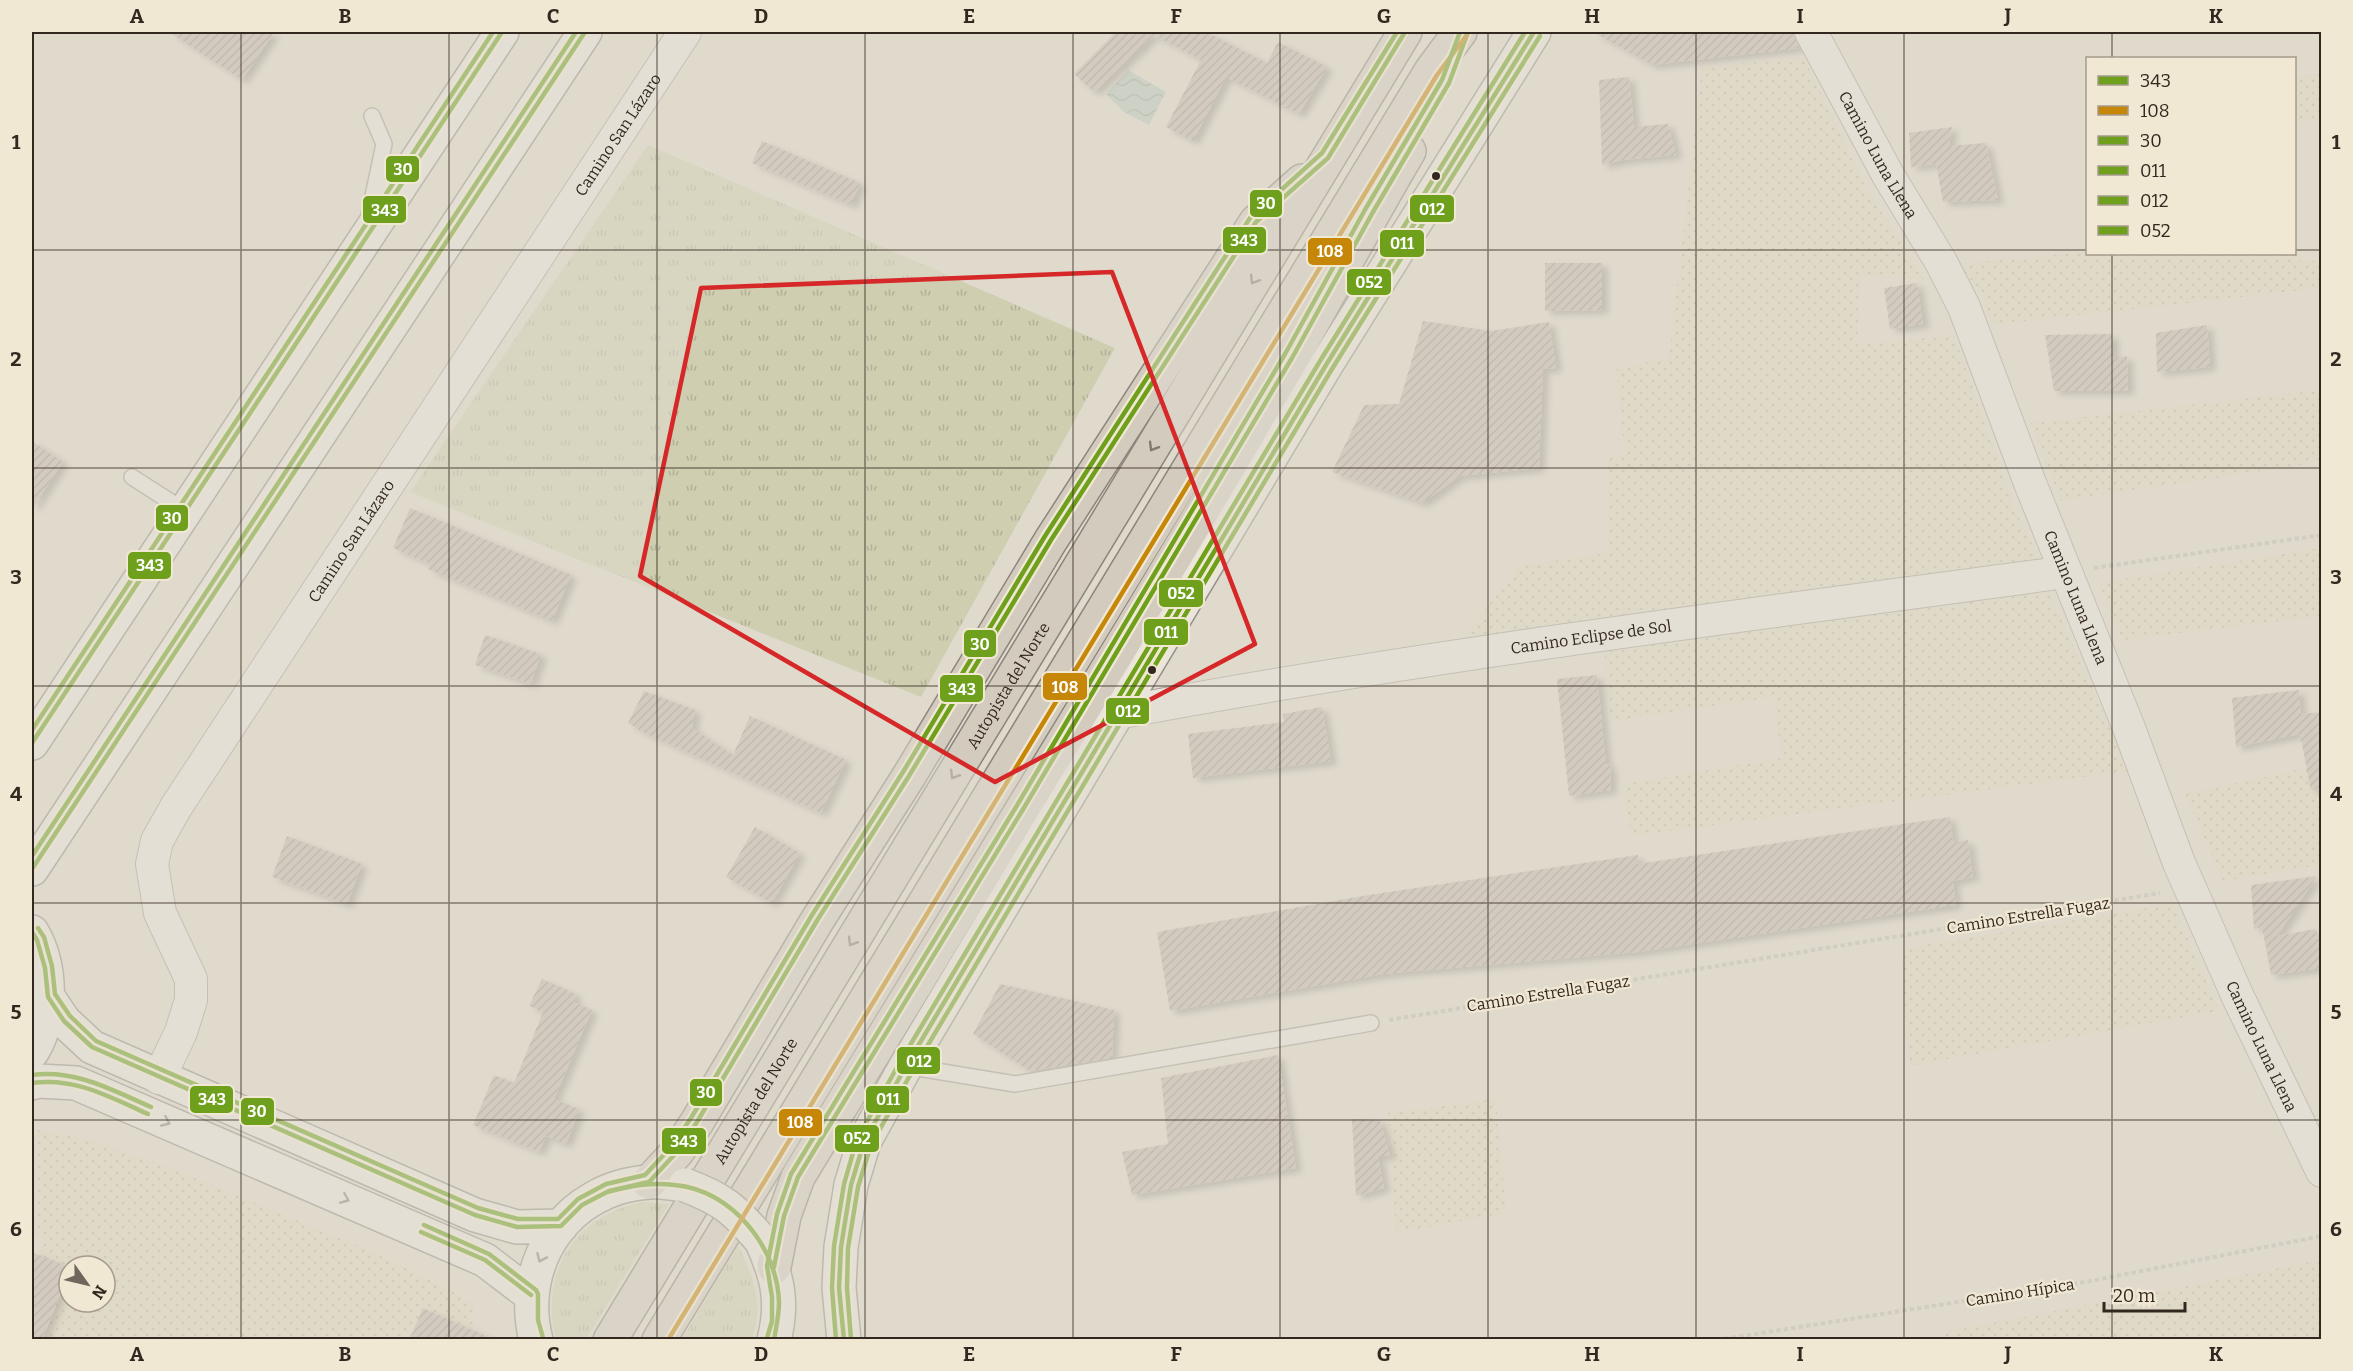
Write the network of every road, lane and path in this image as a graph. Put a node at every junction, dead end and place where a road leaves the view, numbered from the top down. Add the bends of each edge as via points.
1 (502, 32) edge
2 (585, 32) edge
3 (685, 32) edge
4 (1405, 32) edge
5 (1460, 32) edge
6 (1468, 32) edge
7 (1534, 32) edge
8 (1811, 32) edge
9 (372, 116) dead end
10 (1328, 158) junction
11 (364, 240) junction
12 (132, 477) dead end
13 (185, 511) junction
14 (2322, 535) edge
15 (2066, 572) junction
16 (1117, 713) junction
17 (32, 743) edge
18 (32, 869) edge
19 (2190, 888) junction
20 (32, 932) edge
21 (48, 996) junction
22 (1371, 1023) joint
23 (32, 1052) edge
24 (906, 1066) junction
25 (159, 1078) junction
26 (32, 1083) edge
27 (2322, 1171) edge
28 (649, 1182) junction
29 (561, 1226) junction
30 (2322, 1236) edge
31 (774, 1267) junction
32 (531, 1295) junction
33 (780, 1334) edge
34 (536, 1340) edge
35 (610, 1340) edge
36 (659, 1340) edge
37 (844, 1340) edge
38 (1717, 1340) edge

1 - 11 main road
2 - 18 main road
3 - 25 street, Camino San Lázaro via 157,841 152,864 160,913 191,979 191,1000 181,1032
4 - 10 highway, Autopista del Norte
5 - 36 highway via 1424,81
6 - 31 highway via 1449,84 1372,212 1293,358 798,1177 784,1216
7 - 16 main road via 1326,365
8 - 15 street, Camino Luna Llena via 1964,308
9 - 11 lane via 384,144
10 - 28 highway via 1256,222 1051,540 697,1122 677,1152
10 -> 35 highway, Autopista del Norte
11 - 13 main road
12 - 13 lane
13 - 17 main road
14 - 15 path
15 - 16 street, Camino Eclipse de Sol via 1599,635
15 - 19 street, Camino Luna Llena
16 - 24 main road
19 - 22 path, Camino Estrella Fugaz
19 - 27 street, Camino Luna Llena
20 - 21 main road via 45,968
21 - 23 main road via 44,1023
21 - 25 main road via 64,1021 92,1047
22 - 24 lane via 1015,1084
24 - 37 main road via 864,1142 851,1185 839,1288
25 - 29 main road via 475,1215 517,1227
26 -> 32 main road via 76,1083 485,1260
28 - 29 main road via 609,1191 582,1205
28 - 31 main road, bridge via 685,1185 736,1211 759,1238
29 -> 32 main road via 539,1261
30 - 38 path, Camino Hípica via 2085,1282
31 - 33 main road
32 - 34 main road

